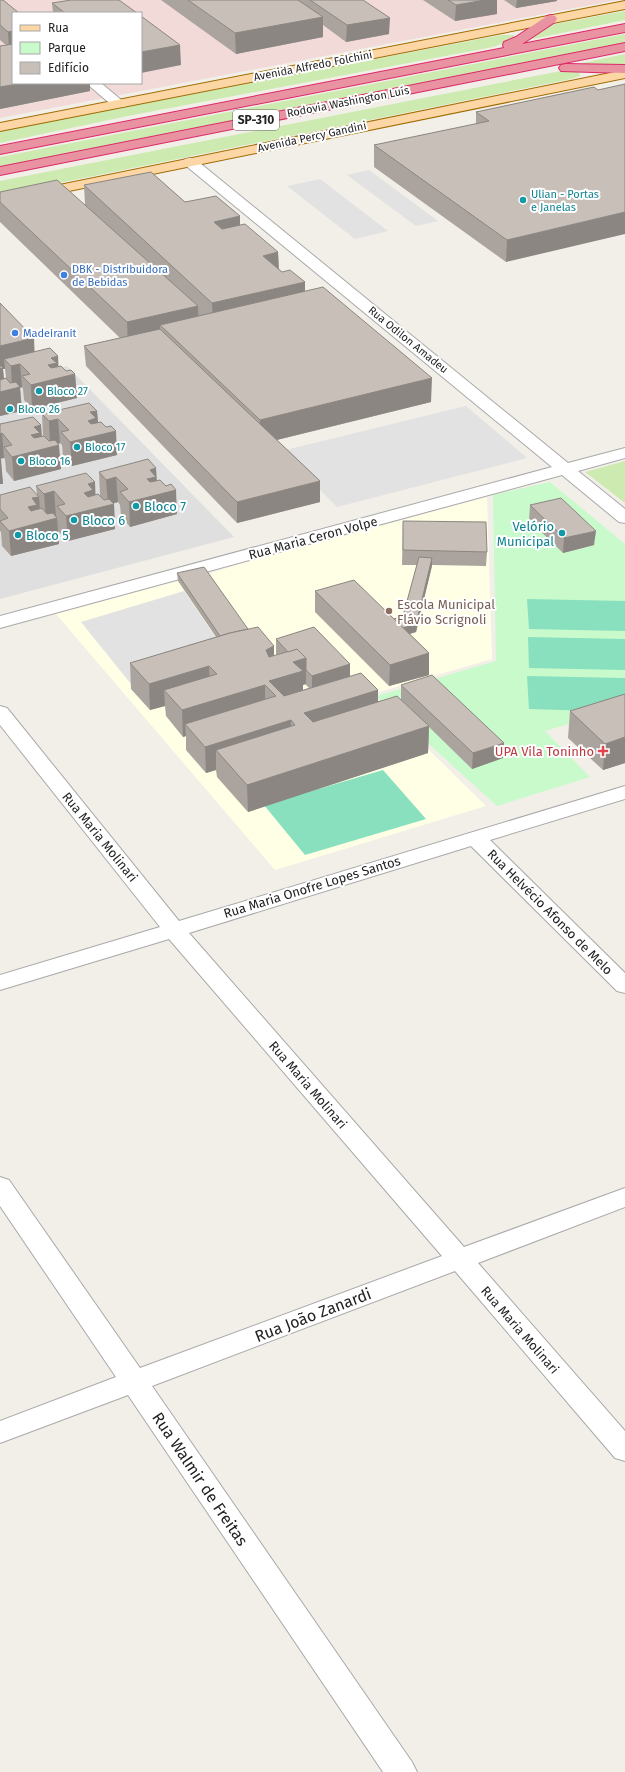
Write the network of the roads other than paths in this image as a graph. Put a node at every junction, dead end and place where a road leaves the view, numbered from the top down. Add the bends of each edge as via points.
1 (625, 5) edge
2 (551, 20) junction
3 (625, 28) edge
4 (625, 47) edge
5 (463, 59) junction
6 (625, 69) edge
7 (503, 71) junction
8 (625, 74) edge
9 (94, 84) edge
10 (119, 104) junction
11 (0, 127) edge
12 (0, 150) edge
13 (190, 162) junction
14 (0, 171) edge
15 (0, 201) edge
16 (625, 453) edge
17 (565, 469) junction
18 (625, 518) edge
19 (0, 622) edge
20 (0, 712) edge
21 (625, 792) edge
22 (475, 838) junction
23 (174, 930) junction
24 (0, 983) edge
25 (625, 986) edge
26 (0, 1186) edge
27 (625, 1197) edge
28 (459, 1260) junction
29 (134, 1382) junction
30 (0, 1432) edge
31 (625, 1450) edge
32 (401, 1772) edge

1 - 2 main road, Avenida Alfredo Folchini
2 - 5 highway via 521,40
2 - 10 main road, Avenida Alfredo Folchini
3 - 5 highway, Rodovia Washington Luís / SP-310
4 - 7 highway, Rodovia Washington Luís / SP-310
5 - 12 highway, Rodovia Washington Luís / SP-310
6 - 7 highway
7 - 14 highway, Rodovia Washington Luís / SP-310
8 - 13 main road, Avenida Percy Gandini
9 - 10 street
10 - 11 main road, Avenida Alfredo Folchini
13 - 15 main road, Avenida Percy Gandini
13 - 17 street, Rua Odilon Amadeu
16 - 17 street, Rua Maria Ceron Volpe
17 - 18 street, Rua Odilon Amadeu
17 - 19 street, Rua Maria Ceron Volpe
20 - 23 street, Rua Maria Molinari
21 - 22 street, Rua Maria Onofre Lopes Santos
22 - 23 street, Rua Maria Onofre Lopes Santos
22 - 25 street, Rua Helvécio Afonso de Melo
23 - 24 street, Rua Maria Onofre Lopes Santos
23 - 28 street, Rua Maria Molinari
26 - 29 street, Rua Walmir de Freitas
27 - 28 street, Rua João Zanardi
28 - 29 street, Rua João Zanardi
28 - 31 street, Rua Maria Molinari
29 - 30 street, Rua João Zanardi
29 - 32 street, Rua Walmir de Freitas

